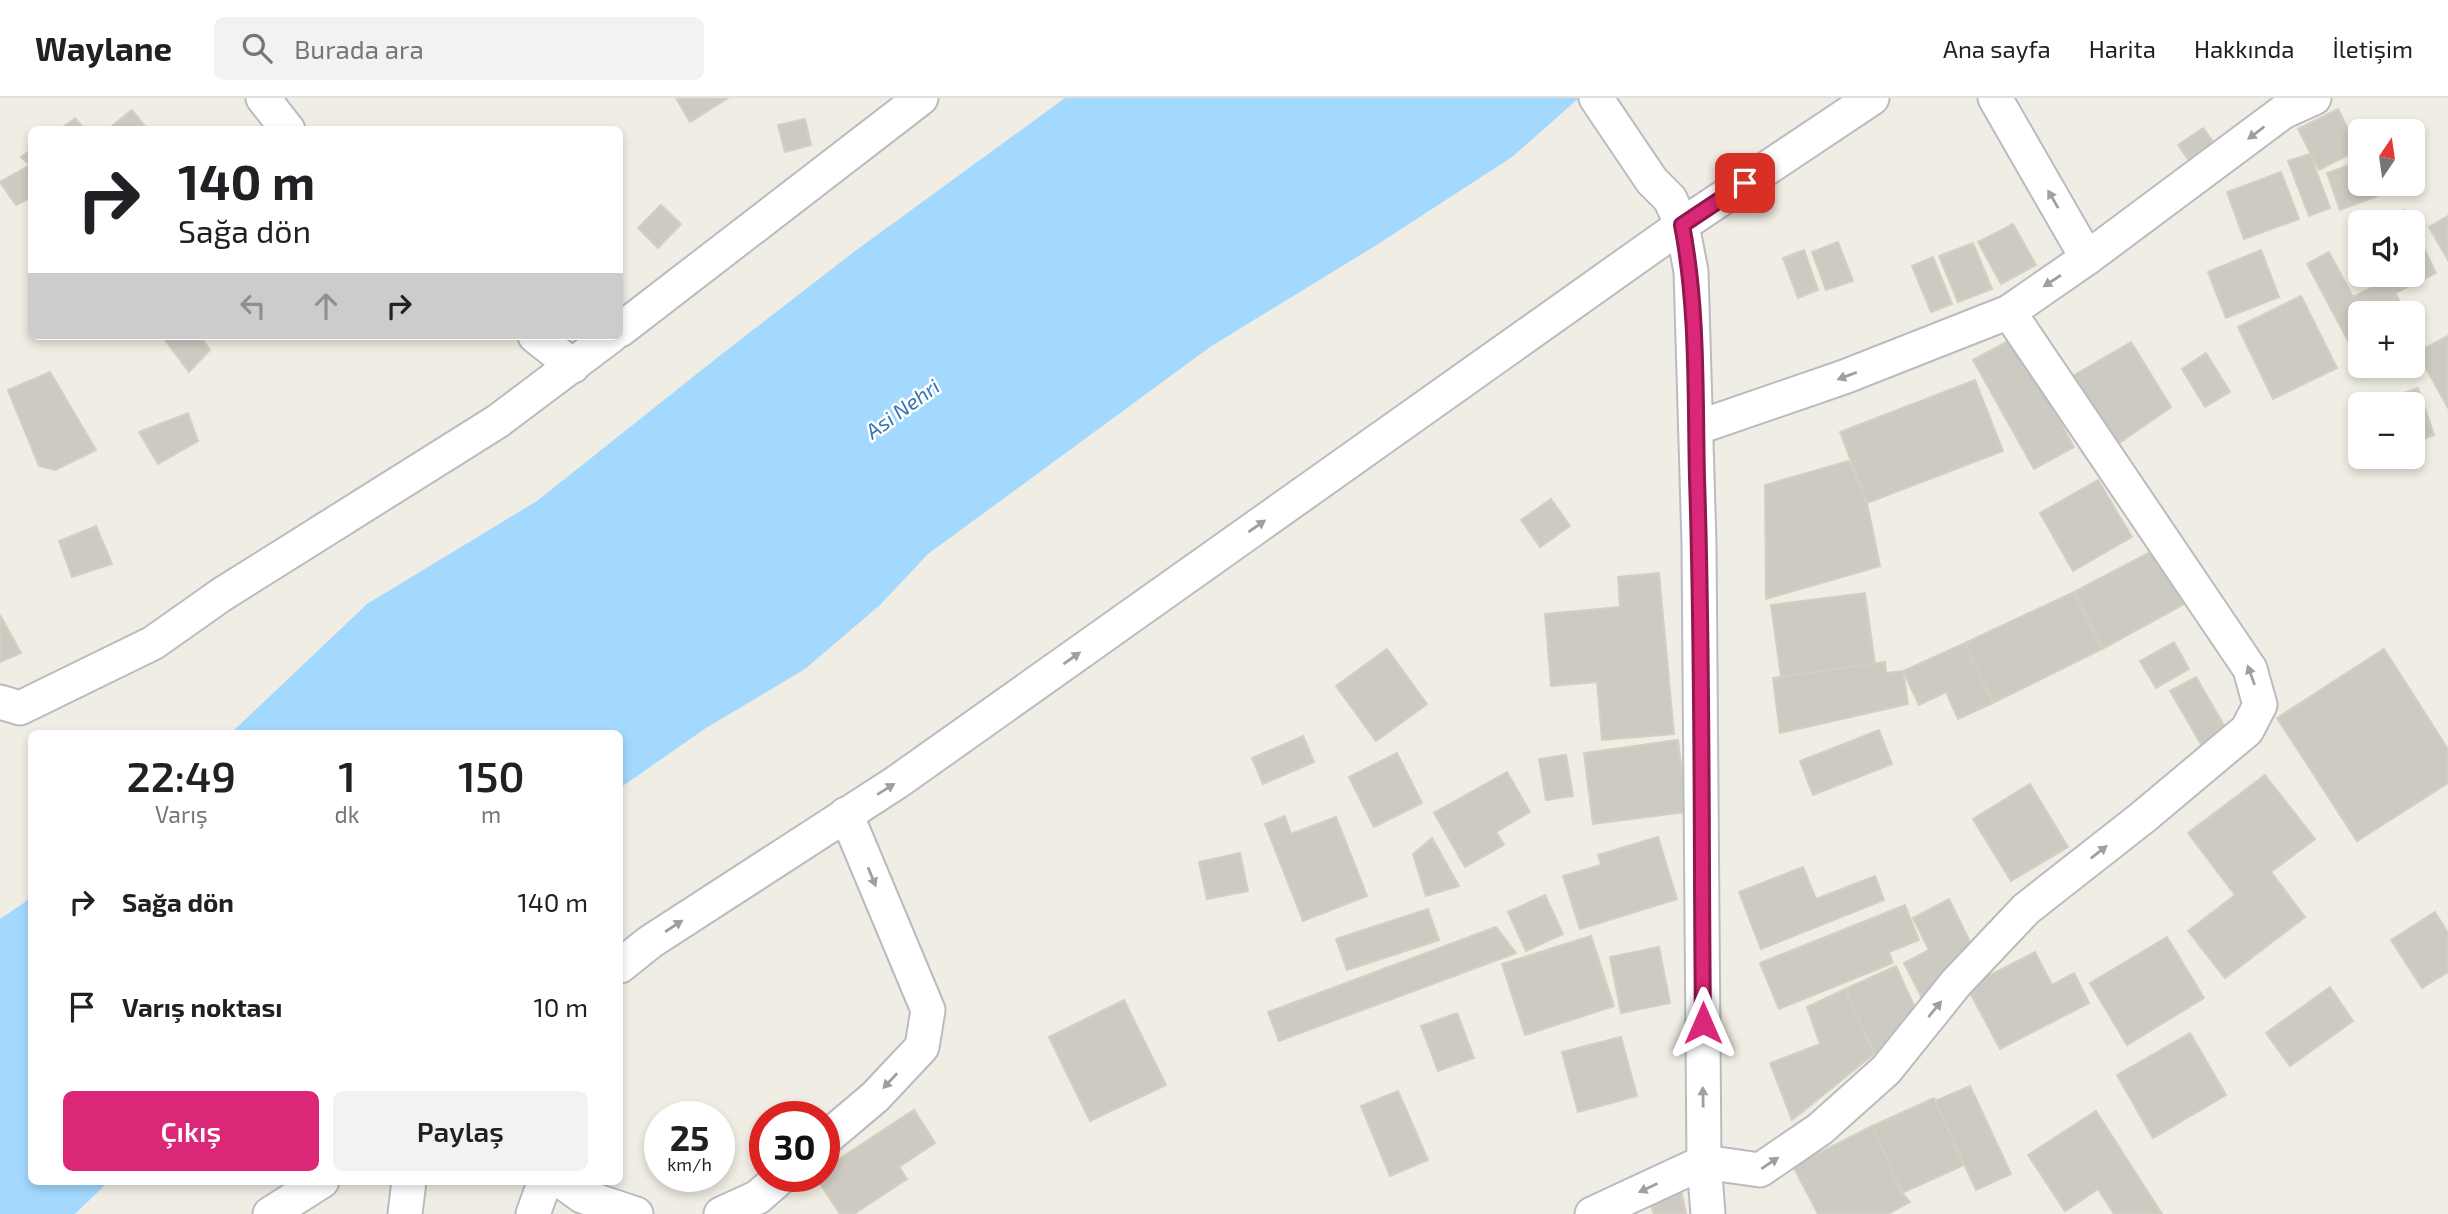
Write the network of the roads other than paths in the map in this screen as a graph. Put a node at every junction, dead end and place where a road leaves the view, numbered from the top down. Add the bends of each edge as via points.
1 (264, 98) edge
2 (920, 98) edge
3 (1596, 98) edge
4 (1872, 98) edge
5 (1995, 98) edge
6 (2314, 98) edge
7 (2279, 105) edge
8 (285, 126) edge
9 (1682, 225) junction
10 (2087, 258) junction
11 (2009, 312) junction
12 (623, 328) edge
13 (540, 340) edge
14 (606, 340) edge
15 (573, 366) junction
16 (1696, 428) junction
17 (0, 702) edge
18 (846, 814) junction
19 (623, 964) edge
20 (840, 1127) edge
21 (1704, 1162) junction
22 (316, 1185) edge
23 (409, 1185) edge
24 (544, 1185) edge
25 (567, 1185) edge
26 (763, 1192) edge
27 (270, 1214) edge
28 (405, 1214) edge
29 (533, 1214) edge
30 (636, 1214) edge
31 (721, 1214) edge
32 (1591, 1214) edge
33 (1708, 1214) edge

1 - 8 street
2 - 12 street
3 - 9 street via 1652,181 1670,199
4 - 9 street
10 -> 5 street
6 - 7 street
7 -> 10 street
9 - 16 street via 1691,271
18 -> 9 street
10 -> 11 street
11 -> 16 street via 1844,377
21 -> 11 street via 1760,1170 1820,1129 1886,1070 1956,983 2026,909 2247,730 2260,705 2250,669
13 - 15 street
14 - 15 street
15 - 17 street via 498,421 221,595 153,643 20,708
21 -> 16 street
19 -> 18 street
18 -> 20 street via 928,1010 922,1047
21 -> 32 street
21 - 33 street
22 - 27 street
23 - 28 street
24 - 29 street
25 - 30 street via 582,1196
26 - 31 street

